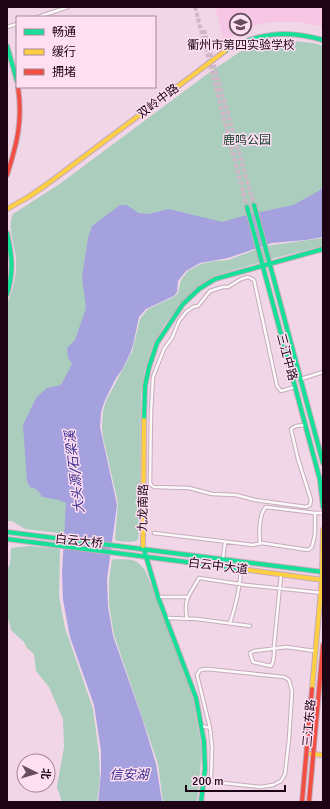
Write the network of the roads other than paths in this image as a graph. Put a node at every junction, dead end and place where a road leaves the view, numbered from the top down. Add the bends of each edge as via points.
1 (68, 7) edge
2 (41, 16) edge
3 (323, 40) edge
4 (7, 46) edge
5 (16, 78) edge
6 (18, 88) edge
7 (7, 175) edge
8 (254, 205) tunnel mouth
9 (247, 207) tunnel mouth
10 (7, 209) edge
11 (7, 233) edge
12 (323, 249) edge
13 (270, 264) junction
14 (263, 266) junction
15 (7, 294) edge
16 (323, 372) edge
17 (300, 379) junction
18 (295, 387) junction
19 (305, 425) junction
20 (144, 447) junction
21 (151, 447) junction
22 (323, 461) edge
23 (315, 462) junction
24 (323, 507) edge
25 (315, 513) junction
26 (323, 513) edge
27 (323, 530) edge
28 (7, 532) edge
29 (154, 533) dead end
30 (7, 539) edge
31 (225, 542) junction
32 (260, 543) junction
33 (113, 545) joint
34 (143, 548) junction
35 (112, 552) joint
36 (145, 556) junction
37 (223, 559) junction
38 (222, 566) junction
39 (241, 569) junction
40 (323, 572) edge
41 (281, 574) junction
42 (323, 580) edge
43 (240, 584) junction
44 (280, 589) junction
45 (322, 593) edge
46 (158, 597) junction
47 (187, 597) junction
48 (167, 618) junction
49 (187, 619) junction
50 (230, 623) junction
51 (250, 626) dead end
52 (323, 645) edge
53 (274, 649) junction
54 (315, 651) junction
55 (323, 654) edge
56 (201, 726) junction
57 (210, 728) junction
58 (306, 754) junction
59 (313, 755) junction
60 (323, 755) edge
61 (201, 802) edge
62 (302, 802) edge
63 (310, 802) edge

1 - 2 street
3 - 10 main road, 双岭中路 via 302,34 279,33 237,44 46,185
4 - 5 main road
6 - 7 main road via 20,129
8 - 13 main road, 三江中路
9 - 14 main road, 三江中路
11 - 15 main road via 12,265 12,278
12 - 13 main road, 九龙南路
13 - 14 main road, 九龙南路
13 - 17 main road, 三江中路
14 - 18 main road, 三江中路
14 - 20 main road, 九龙南路 via 215,279 183,304 170,322 157,343 145,386
16 - 17 street
17 - 22 main road, 三江中路
18 - 19 main road, 三江中路
18 - 21 street via 281,391 277,386 254,280 248,277 228,287 215,289 206,295 198,306 186,312 164,349 153,377
19 - 21 street via 291,429 311,500 310,505 306,507 236,495 212,494 189,488 151,485
19 - 23 main road, 三江中路
20 - 21 street
20 - 34 main road, 九龙南路
22 - 23 main road
23 - 24 main road, 三江中路
25 - 26 street
25 - 32 street via 266,507 262,512
25 - 32 street via 312,548
27 - 40 main road
28 - 33 main road, 白云大桥
29 - 31 street
30 - 35 main road, 白云大桥
31 - 32 street via 256,545
31 - 37 street
33 - 34 main road, 白云中大道
34 - 36 main road, 九龙南路
34 - 37 main road, 白云中大道
35 - 36 main road, 白云中大道
36 - 38 main road, 白云中大道
36 - 46 main road, 九龙南路
37 - 38 street
37 - 40 main road, 白云中大道
38 - 39 main road, 白云中大道
39 - 41 main road, 白云中大道
39 - 43 street
40 - 42 main road, 三江东路
41 - 42 main road, 白云中大道
41 - 44 street
42 - 45 main road, 三江东路
43 - 44 street
43 - 47 street via 198,578
43 - 50 street
44 - 45 street
44 - 53 street
45 - 54 main road, 三江东路
46 - 47 street
46 - 48 main road, 九龙南路
47 - 49 street
48 - 49 street
48 - 56 main road, 九龙南路 via 196,698
49 - 50 street
50 - 51 street
52 - 55 main road, 三江东路
53 - 53 street via 254,651 250,654 251,659 257,664 271,666 274,662
53 - 54 street via 286,647
54 - 58 main road, 三江东路
55 - 59 main road, 三江东路
56 - 57 street
56 - 61 main road, 九龙南路 via 205,768
57 - 57 street via 211,778 214,782 261,787 281,781 285,774 289,739 292,692 289,680 284,677 200,670 197,675
58 - 59 main road
58 - 62 main road, 三江东路
59 - 60 main road
59 - 63 main road, 三江东路

